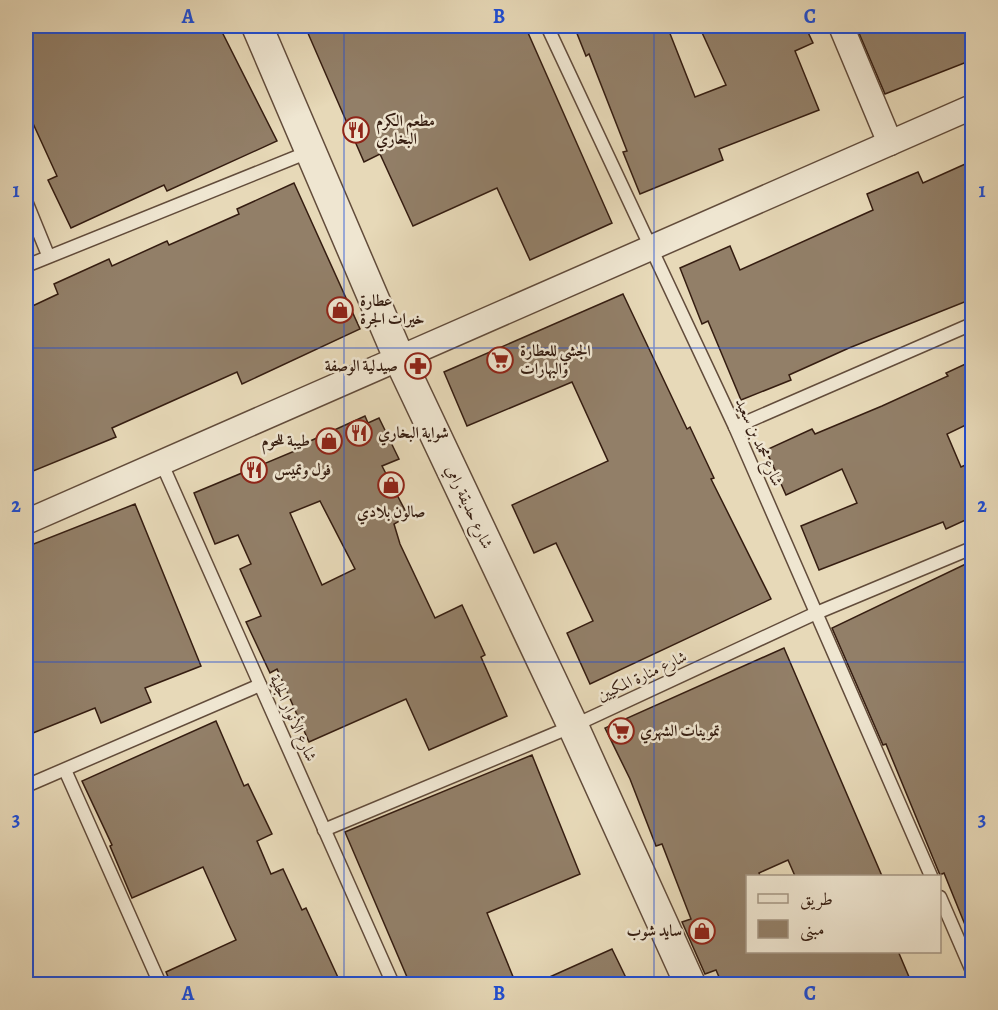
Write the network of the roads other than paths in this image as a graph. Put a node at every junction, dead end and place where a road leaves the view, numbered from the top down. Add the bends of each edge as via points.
1 (257, 26) edge
2 (547, 26) edge
3 (841, 26) edge
4 (972, 107) edge
5 (890, 143) junction
6 (313, 150) junction
7 (26, 201) edge
8 (651, 247) junction
9 (48, 255) junction
10 (26, 266) edge
11 (972, 324) edge
12 (399, 358) junction
13 (735, 427) junction
14 (162, 464) junction
15 (26, 522) edge
16 (972, 548) edge
17 (814, 614) junction
18 (260, 685) junction
19 (573, 726) junction
20 (65, 770) junction
21 (26, 786) edge
22 (324, 830) junction
23 (931, 875) edge
24 (941, 901) edge
25 (972, 971) edge
26 (160, 984) edge
27 (393, 984) edge
28 (690, 984) edge

1 - 6 street, شارع حديقة رامي
2 - 8 lane, شارع محمد بن سعيد
3 - 5 street
4 - 5 street
5 - 8 street
6 - 9 lane
6 - 12 street, شارع حديقة رامي
7 - 9 lane
8 - 12 street
8 - 13 lane, شارع محمد بن سعيد
9 - 10 lane
11 - 13 lane
12 - 14 street
12 - 19 street, شارع حديقة رامي
13 - 17 lane, شارع محمد بن سعيد
14 - 15 street
14 - 18 lane, شارع الأنوار الجلية
16 - 17 lane, شارع منارة المكيين
17 - 19 lane, شارع منارة المكيين
17 - 23 lane, شارع محمد بن سعيد
18 - 20 lane
18 - 22 lane, شارع الأنوار الجلية
19 - 22 lane, شارع منارة المكيين
19 - 28 street, شارع حديقة رامي
20 - 21 lane
20 - 26 lane
22 - 27 lane, شارع الأنوار الجلية
24 - 25 lane

